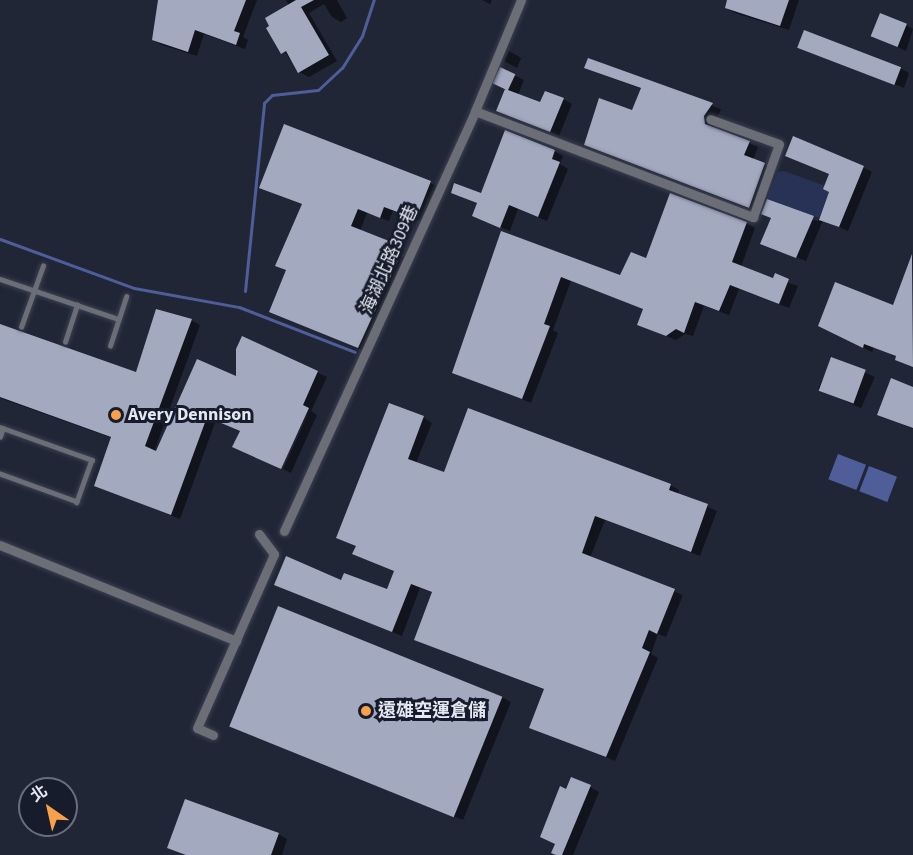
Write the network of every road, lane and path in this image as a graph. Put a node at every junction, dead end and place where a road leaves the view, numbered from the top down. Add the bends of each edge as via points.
1 (521, 0) edge
2 (475, 111) junction
3 (710, 119) dead end
4 (43, 266) dead end
5 (0, 279) edge
6 (34, 291) junction
7 (126, 297) dead end
8 (77, 305) junction
9 (118, 319) junction
10 (21, 327) dead end
11 (65, 342) dead end
12 (111, 346) dead end
13 (1, 428) edge
14 (0, 437) edge
15 (0, 474) edge
16 (284, 531) dead end
17 (259, 534) dead end
18 (0, 545) edge
19 (236, 640) junction
20 (213, 735) dead end

1 - 2 street, 海湖北路309巷
2 - 3 street via 753,217 779,144
2 - 16 street, 海湖北路309巷
4 - 6 lane
5 - 6 lane
6 - 8 lane
6 - 10 lane
7 - 9 lane
8 - 9 lane
8 - 11 lane
9 - 12 lane
13 - 14 lane
13 - 15 lane via 92,460 77,502
17 - 19 street via 274,554
18 - 19 street
19 - 20 street via 197,728

